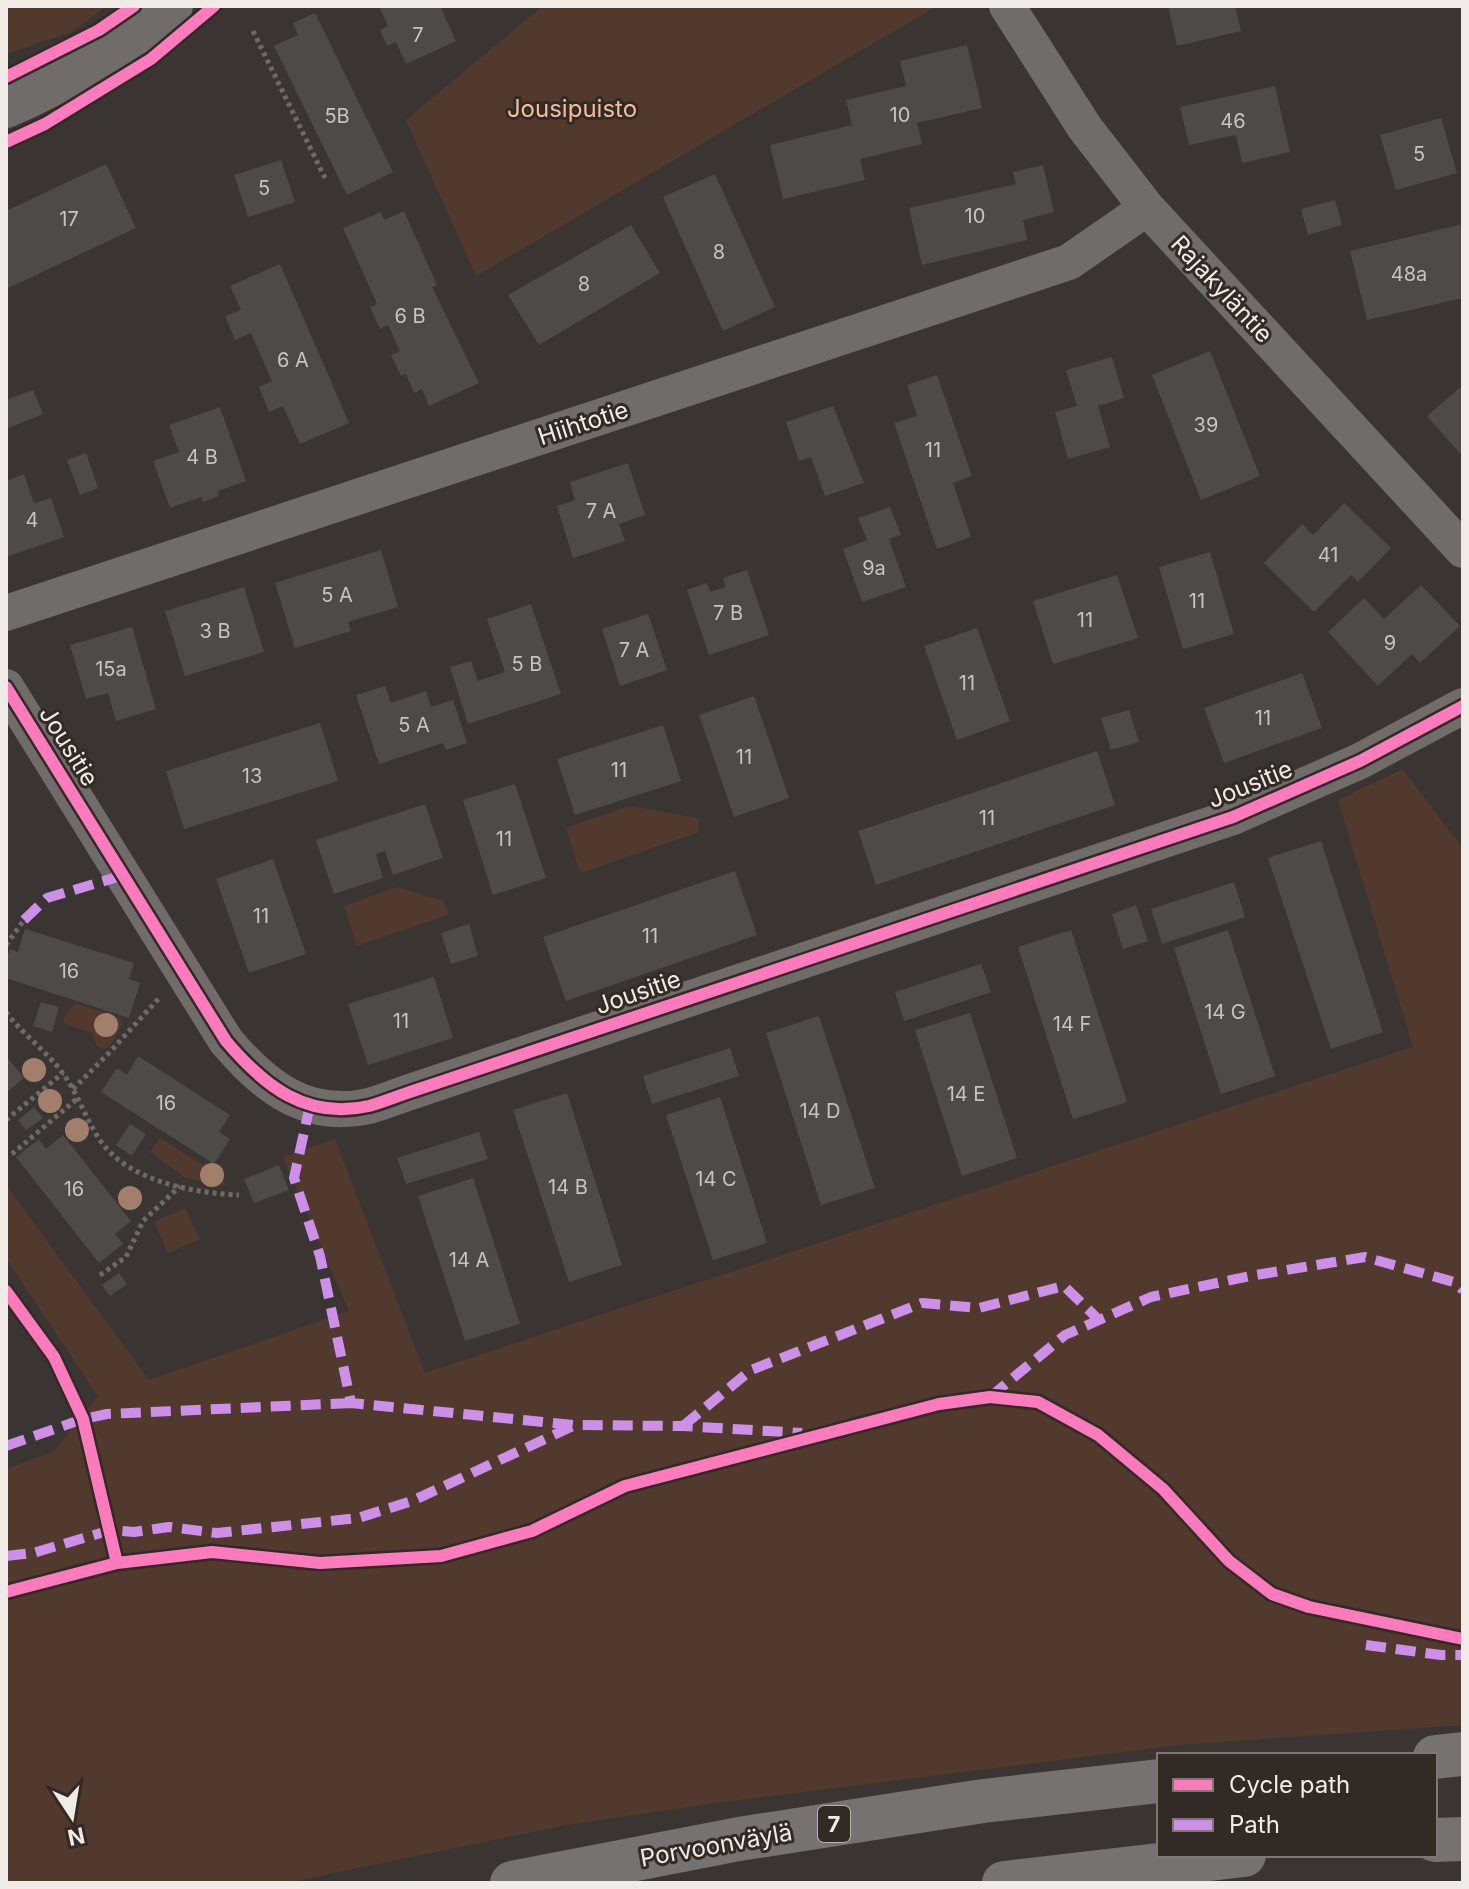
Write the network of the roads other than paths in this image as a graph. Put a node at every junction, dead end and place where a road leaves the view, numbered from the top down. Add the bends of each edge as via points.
1 (171, 6) edge
2 (1007, 6) edge
3 (6, 106) edge
4 (1147, 208) junction
5 (1463, 550) edge
6 (6, 613) edge
7 (6, 687) edge
8 (1463, 706) edge
9 (1463, 1754) edge
10 (1437, 1757) edge
11 (1157, 1781) edge
12 (1463, 1839) edge
13 (1437, 1840) edge
14 (1227, 1857) edge
15 (512, 1883) edge
16 (1004, 1883) edge

1 - 3 main road via 57,84
2 - 4 street, Rajakyläntie via 1085,128
4 - 5 street, Rajakyläntie
4 - 6 street, Hiihtotie via 1069,262
7 - 8 street, Jousitie via 226,1041 276,1091 339,1110 369,1106 1233,817 1360,761
9 - 10 highway
11 - 15 highway, Porvoonväylä / 7 via 922,1810
12 - 13 highway
14 - 16 highway

